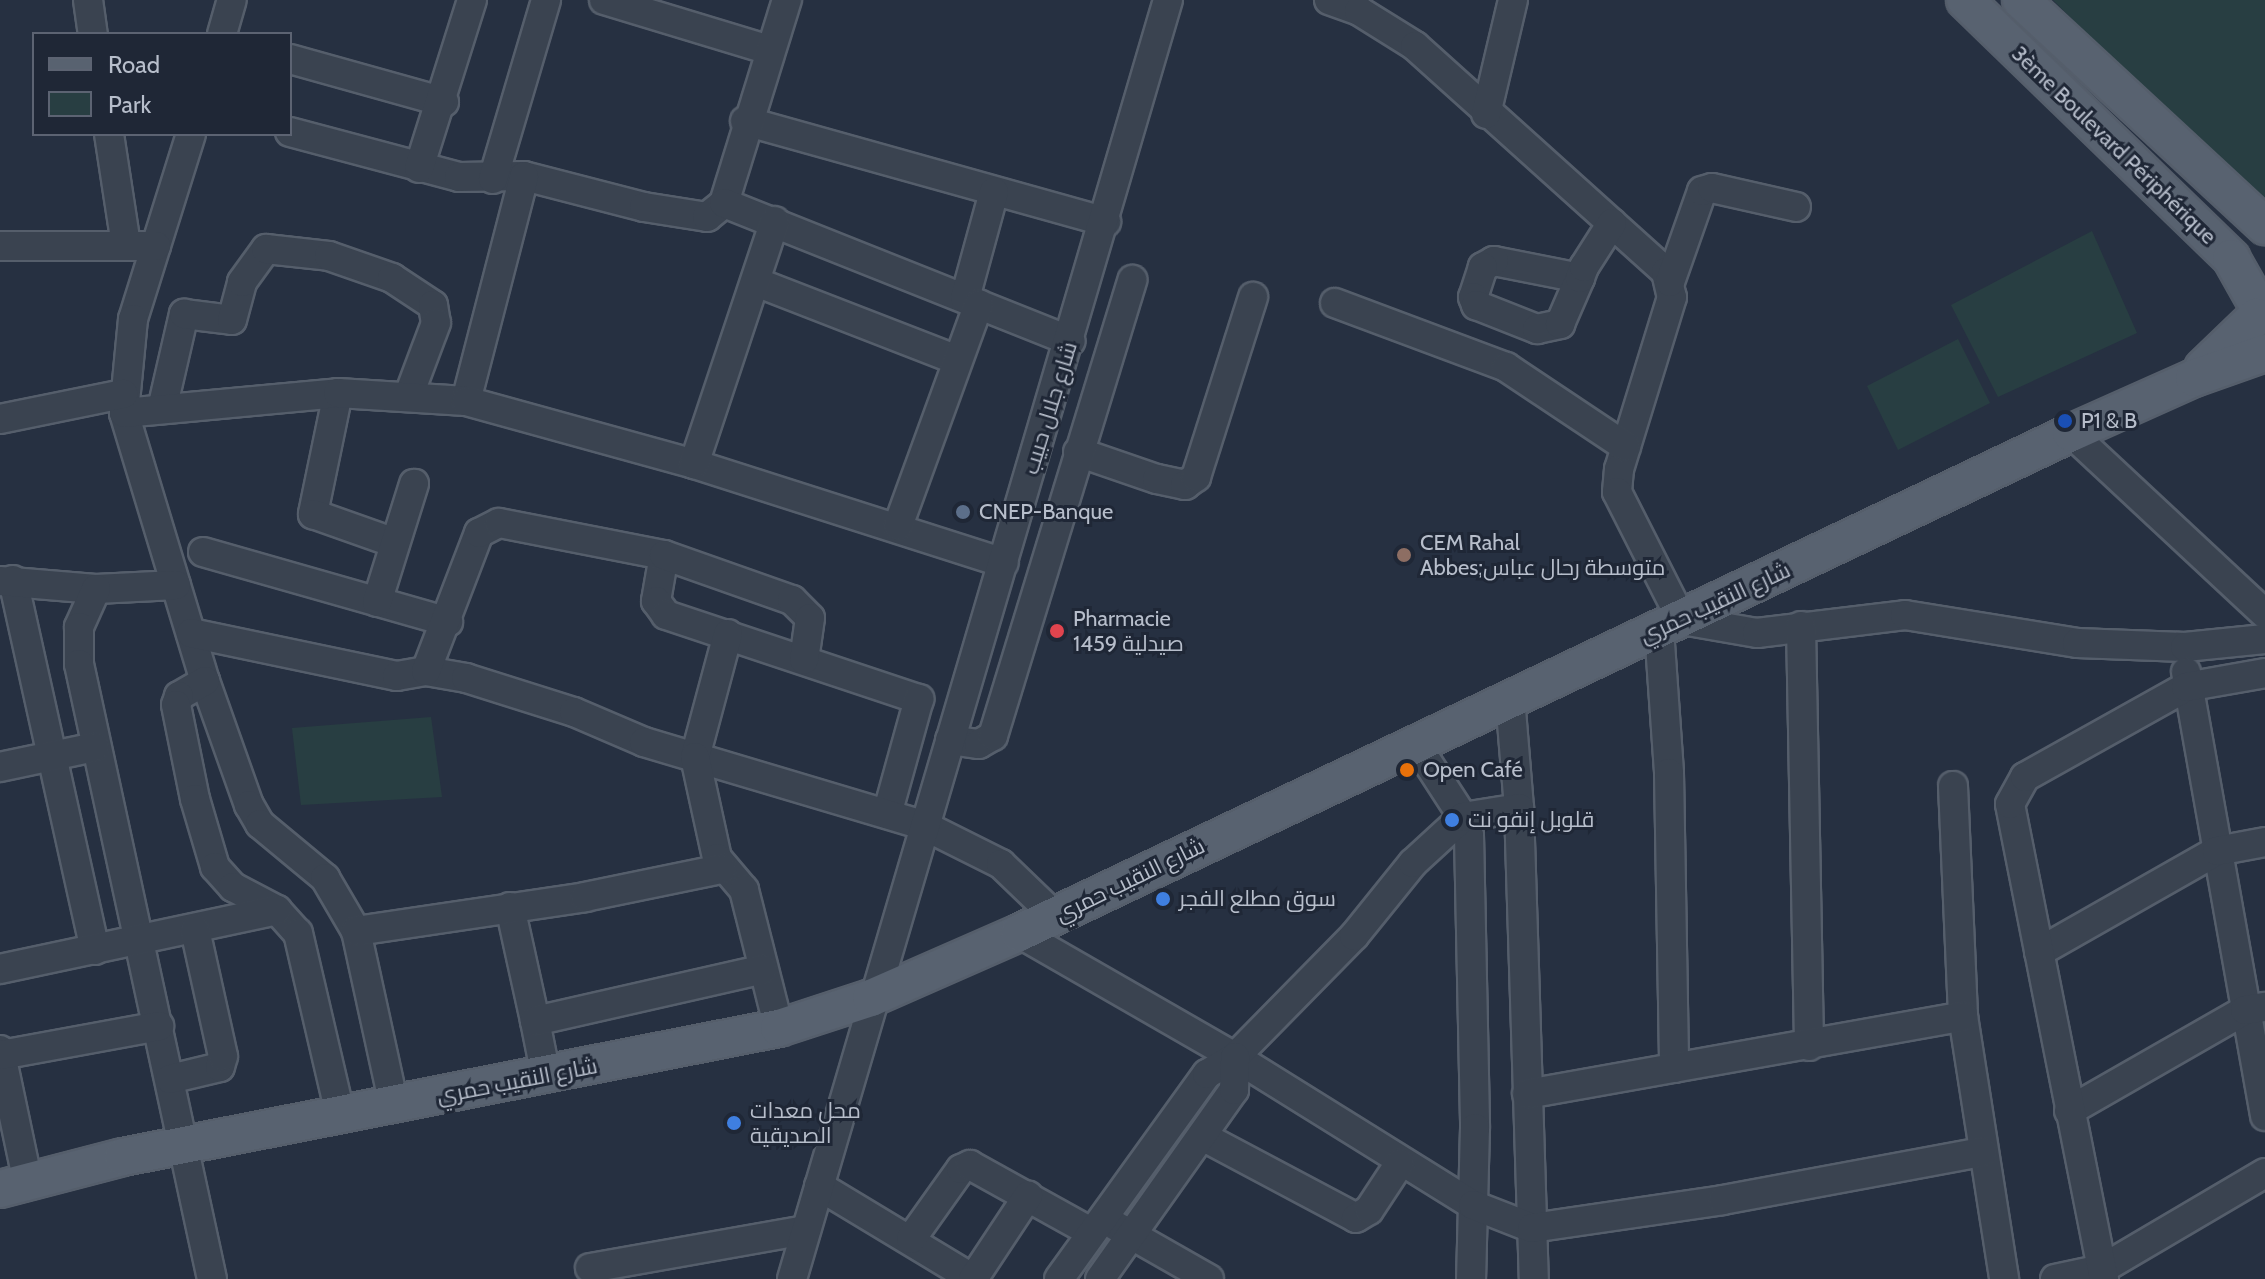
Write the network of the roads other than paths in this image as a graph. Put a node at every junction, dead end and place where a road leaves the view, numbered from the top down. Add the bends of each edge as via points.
1 (88, 0) edge
2 (232, 0) edge
3 (472, 0) edge
4 (546, 0) edge
5 (604, 0) edge
6 (787, 0) edge
7 (1168, 0) edge
8 (1329, 0) edge
9 (1513, 0) edge
10 (1965, 0) edge
11 (2021, 0) edge
12 (93, 32) edge
13 (223, 32) edge
14 (770, 50) junction
15 (292, 60) edge
16 (444, 102) junction
17 (1486, 114) junction
18 (745, 121) junction
19 (292, 133) edge
20 (109, 136) edge
21 (190, 136) edge
22 (419, 168) junction
23 (524, 176) junction
24 (493, 179) junction
25 (994, 192) junction
26 (724, 203) junction
27 (1796, 207) dead end
28 (775, 221) junction
29 (1106, 222) junction
30 (1612, 223) junction
31 (2265, 226) edge
32 (126, 245) junction
33 (0, 246) edge
34 (156, 246) junction
35 (1580, 278) dead end
36 (1132, 280) dead end
37 (756, 282) junction
38 (1670, 282) junction
39 (1253, 297) dead end
40 (972, 301) junction
41 (1335, 303) dead end
42 (2260, 303) edge
43 (1071, 341) junction
44 (2265, 353) edge
45 (957, 360) junction
46 (2194, 378) junction
47 (338, 393) junction
48 (409, 395) junction
49 (466, 401) junction
50 (123, 403) junction
51 (162, 409) junction
52 (0, 419) edge
53 (2071, 433) junction
54 (1626, 447) junction
55 (1078, 452) junction
56 (694, 464) junction
57 (414, 484) dead end
58 (898, 526) junction
59 (395, 543) junction
60 (203, 552) dead end
61 (664, 555) junction
62 (1004, 563) junction
63 (6, 581) edge
64 (176, 585) junction
65 (96, 589) junction
66 (377, 602) junction
67 (2265, 614) edge
68 (448, 622) junction
69 (1671, 624) junction
70 (1801, 626) junction
71 (191, 633) junction
72 (728, 634) junction
73 (2265, 639) edge
74 (2185, 647) junction
75 (804, 660) junction
76 (426, 671) junction
77 (2265, 673) edge
78 (205, 681) junction
79 (2186, 687) junction
80 (1510, 698) junction
81 (950, 740) junction
82 (1415, 743) junction
83 (95, 747) junction
84 (52, 754) junction
85 (695, 757) junction
86 (0, 767) edge
87 (1953, 786) dead end
88 (1519, 808) junction
89 (887, 814) junction
90 (1463, 817) junction
91 (925, 826) junction
92 (2265, 842) edge
93 (2217, 851) junction
94 (722, 869) junction
95 (510, 907) junction
96 (277, 910) junction
97 (1055, 916) junction
98 (195, 930) junction
99 (356, 931) junction
100 (1019, 933) junction
101 (139, 939) junction
102 (95, 950) junction
103 (2039, 952) junction
104 (0, 969) edge
105 (763, 969) junction
106 (871, 998) junction
107 (2255, 1009) edge
108 (1963, 1016) junction
109 (535, 1021) junction
110 (159, 1026) junction
111 (779, 1028) junction
112 (1809, 1046) junction
113 (0, 1053) edge
114 (1235, 1057) junction
115 (1674, 1068) junction
116 (546, 1076) junction
117 (170, 1079) junction
118 (1527, 1094) junction
119 (394, 1105) junction
120 (2069, 1111) junction
121 (340, 1114) junction
122 (2265, 1116) edge
123 (1202, 1136) junction
124 (185, 1146) junction
125 (1983, 1152) junction
126 (1400, 1163) junction
127 (2265, 1173) edge
128 (14, 1186) edge
129 (819, 1186) junction
130 (1028, 1196) junction
131 (1473, 1205) junction
132 (1097, 1226) junction
133 (1532, 1228) junction
134 (806, 1230) junction
135 (1131, 1233) junction
136 (911, 1239) junction
137 (590, 1268) dead end
138 (2103, 1274) edge
139 (212, 1279) edge
140 (792, 1279) edge
141 (973, 1279) edge
142 (1059, 1279) edge
143 (1100, 1279) edge
144 (1209, 1279) edge
145 (1471, 1279) edge
146 (1534, 1279) edge
147 (2004, 1279) edge
148 (2055, 1279) edge

1 - 12 street
2 - 13 street
3 - 16 street
4 - 24 street
5 - 14 street
6 - 14 street
7 - 29 street, شارع جلال حبيب
8 - 17 street via 1393,29
9 - 17 street
10 - 42 main road, 3ème Boulevard Périphérique via 2231,258
11 - 31 main road, 3ème Boulevard Périphérique
14 - 18 street
15 - 16 street
16 - 22 street
17 - 30 street
18 - 25 street
18 - 26 street
19 - 22 street
20 - 32 street
21 - 34 street
22 - 24 street
23 - 24 street
23 - 26 street via 698,218 716,213
23 - 49 street
25 - 29 street
25 - 40 street
26 - 28 street
27 - 38 street via 1712,188 1702,191
28 - 37 street
28 - 40 street
29 - 43 street, شارع جلال حبيب
30 - 35 street
30 - 38 street via 1657,261
32 - 33 street
32 - 34 street
34 - 50 street via 133,319
36 - 55 street
37 - 45 street
37 - 56 street
38 - 54 street via 1672,297
39 - 55 street via 1196,477 1185,485
40 - 43 street
40 - 45 street
41 - 54 street via 1506,367
42 - 46 main road, شارع النقيب حمري
43 - 62 street, شارع جلال حبيب
44 - 46 main road, شارع النقيب حمري
45 - 58 street
46 - 53 main road, شارع النقيب حمري
47 - 48 street
47 - 51 street
47 - 59 street via 313,514
48 - 49 street
48 - 51 street via 436,323 433,305 392,278 329,256 266,249 242,282 230,322 184,314
49 - 56 street
50 - 51 street
50 - 52 street
50 - 64 street
53 - 67 street
53 - 69 main road, شارع النقيب حمري
54 - 69 street via 1616,481 1619,503
55 - 81 street via 993,736 979,744
56 - 58 street
57 - 59 street
58 - 62 street
59 - 66 street
60 - 66 street
61 - 68 street via 489,524 466,561
61 - 72 street via 656,606 666,615
61 - 75 street via 800,605 810,618
62 - 81 street, شارع جلال حبيب
63 - 65 street
63 - 84 street
64 - 65 street
64 - 71 street
65 - 83 street via 79,627 78,646
66 - 68 street
68 - 76 street
69 - 70 street via 1747,633
69 - 80 main road, شارع النقيب حمري
69 - 115 street
70 - 74 street via 1905,615 2050,640
70 - 112 street
71 - 76 street via 397,676
71 - 78 street
72 - 75 street
72 - 85 street
73 - 74 street
74 - 79 street
75 - 89 street via 919,699 921,708
76 - 85 street via 574,712
77 - 79 street
78 - 96 street via 179,696 176,705 215,867 233,887
78 - 99 street via 260,824 325,878
79 - 93 street
79 - 103 street via 2025,777 2010,804
80 - 82 main road, شارع النقيب حمري
80 - 88 street
81 - 91 street, شارع جلال حبيب
82 - 90 street
82 - 97 main road, شارع النقيب حمري
83 - 84 street
83 - 101 street
84 - 86 street
84 - 102 street
85 - 89 street
85 - 94 street
87 - 108 street
88 - 90 street
88 - 118 street
89 - 91 street
90 - 114 street via 1413,863 1354,936
90 - 131 street via 1471,857
91 - 97 street via 1001,864
91 - 106 street, شارع جلال حبيب
92 - 93 street
93 - 103 street
93 - 107 street
94 - 95 street
94 - 105 street via 744,890
95 - 99 street
95 - 109 street
96 - 98 street
96 - 121 street via 298,933
97 - 100 main road, شارع النقيب حمري
98 - 101 street
98 - 117 street via 223,1056 220,1067
99 - 119 street
100 - 106 main road, شارع النقيب حمري
100 - 114 street
101 - 102 street
101 - 110 street
102 - 104 street
103 - 120 street
105 - 109 street
105 - 111 street
106 - 111 main road, شارع النقيب حمري
106 - 129 street, شارع جلال حبيب
107 - 120 street
107 - 122 street
108 - 112 street
108 - 125 street
109 - 116 street
110 - 113 street
110 - 117 street
111 - 116 main road, شارع النقيب حمري
112 - 115 street
113 - 128 street
114 - 123 street via 1234,1090
114 - 126 street
114 - 132 street via 1207,1074
115 - 118 street
116 - 119 main road, شارع النقيب حمري
117 - 124 street
118 - 133 street
119 - 121 main road, شارع النقيب حمري
120 - 138 street
121 - 124 main road, شارع النقيب حمري
123 - 126 street via 1356,1218 1369,1210
123 - 135 street
124 - 128 main road, شارع النقيب حمري
124 - 139 street
125 - 133 street via 1723,1200
125 - 147 street
126 - 131 street
127 - 138 street
129 - 134 street, شارع جلال حبيب
129 - 136 street
130 - 132 street
130 - 136 street via 977,1167 965,1166
130 - 141 street
131 - 133 street
131 - 145 street
132 - 135 street
132 - 142 street
133 - 146 street
134 - 137 street
134 - 140 street, شارع جلال حبيب
135 - 143 street
135 - 144 street
136 - 141 street
138 - 148 street

